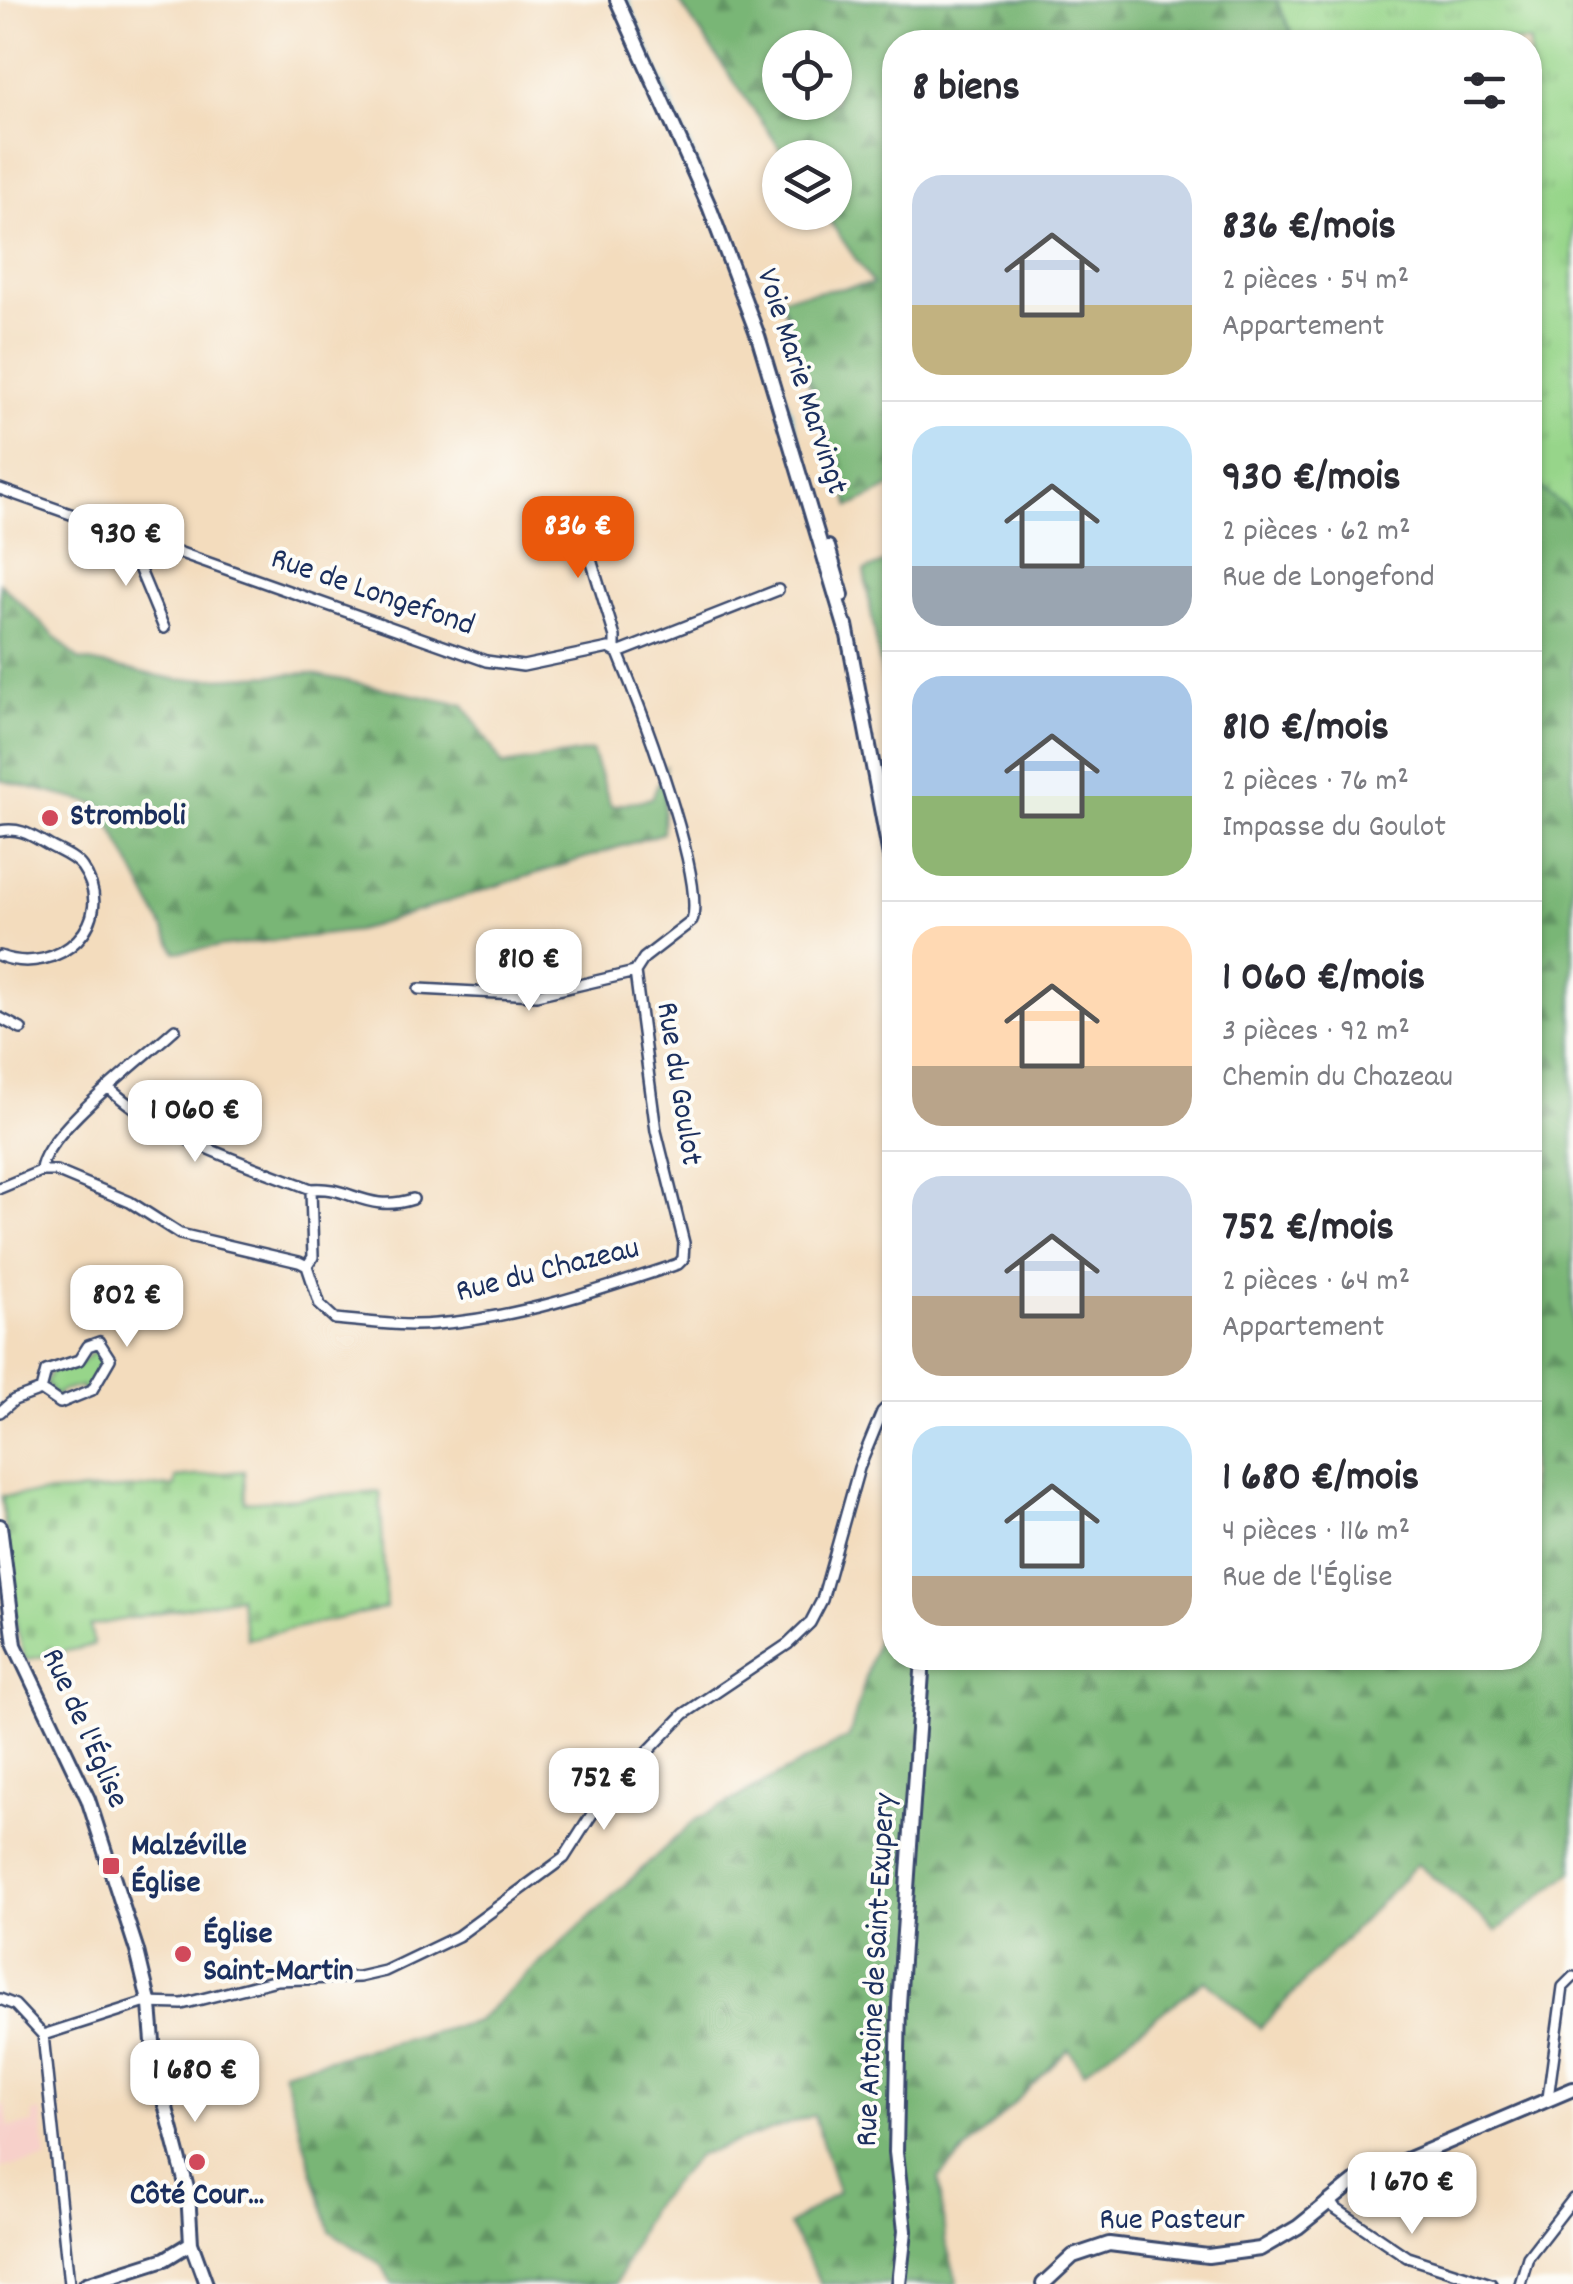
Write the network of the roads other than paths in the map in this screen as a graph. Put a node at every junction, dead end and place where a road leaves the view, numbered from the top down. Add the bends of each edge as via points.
1 (618, 0) edge
2 (0, 489) edge
3 (584, 512) dead end
4 (125, 534) junction
5 (778, 590) dead end
6 (164, 628) dead end
7 (616, 651) junction
8 (882, 810) edge
9 (0, 831) edge
10 (0, 956) edge
11 (635, 972) junction
12 (419, 989) dead end
13 (0, 1018) edge
14 (20, 1029) dead end
15 (175, 1029) dead end
16 (110, 1089) junction
17 (40, 1171) junction
18 (0, 1188) edge
19 (310, 1189) junction
20 (413, 1199) dead end
21 (683, 1259) joint
22 (307, 1266) junction
23 (41, 1390) junction
24 (0, 1412) edge
25 (882, 1412) edge
26 (0, 1526) edge
27 (922, 1670) edge
28 (1573, 1977) edge
29 (0, 1999) edge
30 (150, 2005) junction
31 (43, 2035) junction
32 (1573, 2089) edge
33 (1548, 2098) junction
34 (1573, 2199) edge
35 (1326, 2202) junction
36 (191, 2243) junction
37 (69, 2284) edge
38 (86, 2284) edge
39 (206, 2284) edge
40 (900, 2284) edge
41 (1043, 2284) edge
42 (1491, 2284) edge
43 (1520, 2284) edge

1 - 8 main road, Voie Marie Marvingt via 746,302 834,562
2 - 4 street, Rue de Longefond
3 - 7 street, Rue du Goulot
4 - 6 street
4 - 7 street, Rue de Longefond via 486,661 523,666
5 - 7 street, Rue de Longefond
7 - 11 street, Rue du Goulot via 676,816 694,904 692,922
9 - 10 street via 20,829 76,861 91,900 82,935 59,956 34,964
11 - 12 street via 536,994
11 - 21 street, Rue du Goulot via 656,1131
13 - 14 street
15 - 16 street
16 - 17 street via 57,1136 40,1158
16 - 19 street via 191,1144
17 - 18 street
17 - 22 street via 56,1170 130,1202 180,1234
19 - 20 street via 359,1202 396,1205
19 - 22 street via 313,1257
21 - 22 street, Rue du Chazeau via 590,1294 434,1325 335,1320 320,1305
23 - 23 street via 60,1402 83,1397 107,1368 108,1350 93,1343 79,1360 52,1366
23 - 24 street
25 - 30 street via 810,1623 684,1714 601,1800 564,1858 458,1936 385,1971 302,1976 182,2004
26 - 30 main road, Rue de l'Église via 15,1645 88,1799
27 - 40 main road, Rue Antoine de Saint-Exupery via 899,2004 896,2152 905,2231
28 - 33 street via 1563,1987
29 - 31 street
30 - 31 street via 106,2012
30 - 36 main road, Rue de l'Église via 155,2066 185,2175
31 - 37 street
32 - 33 main road, Rue Pasteur
33 - 35 main road, Rue Pasteur via 1354,2182
34 - 43 street via 1528,2258
35 - 41 main road, Rue Pasteur via 1284,2238 1253,2251 1208,2256 1109,2244 1072,2256
35 - 42 street via 1407,2256
36 - 38 main road via 180,2254
36 - 39 main road, Rue de l'Église

